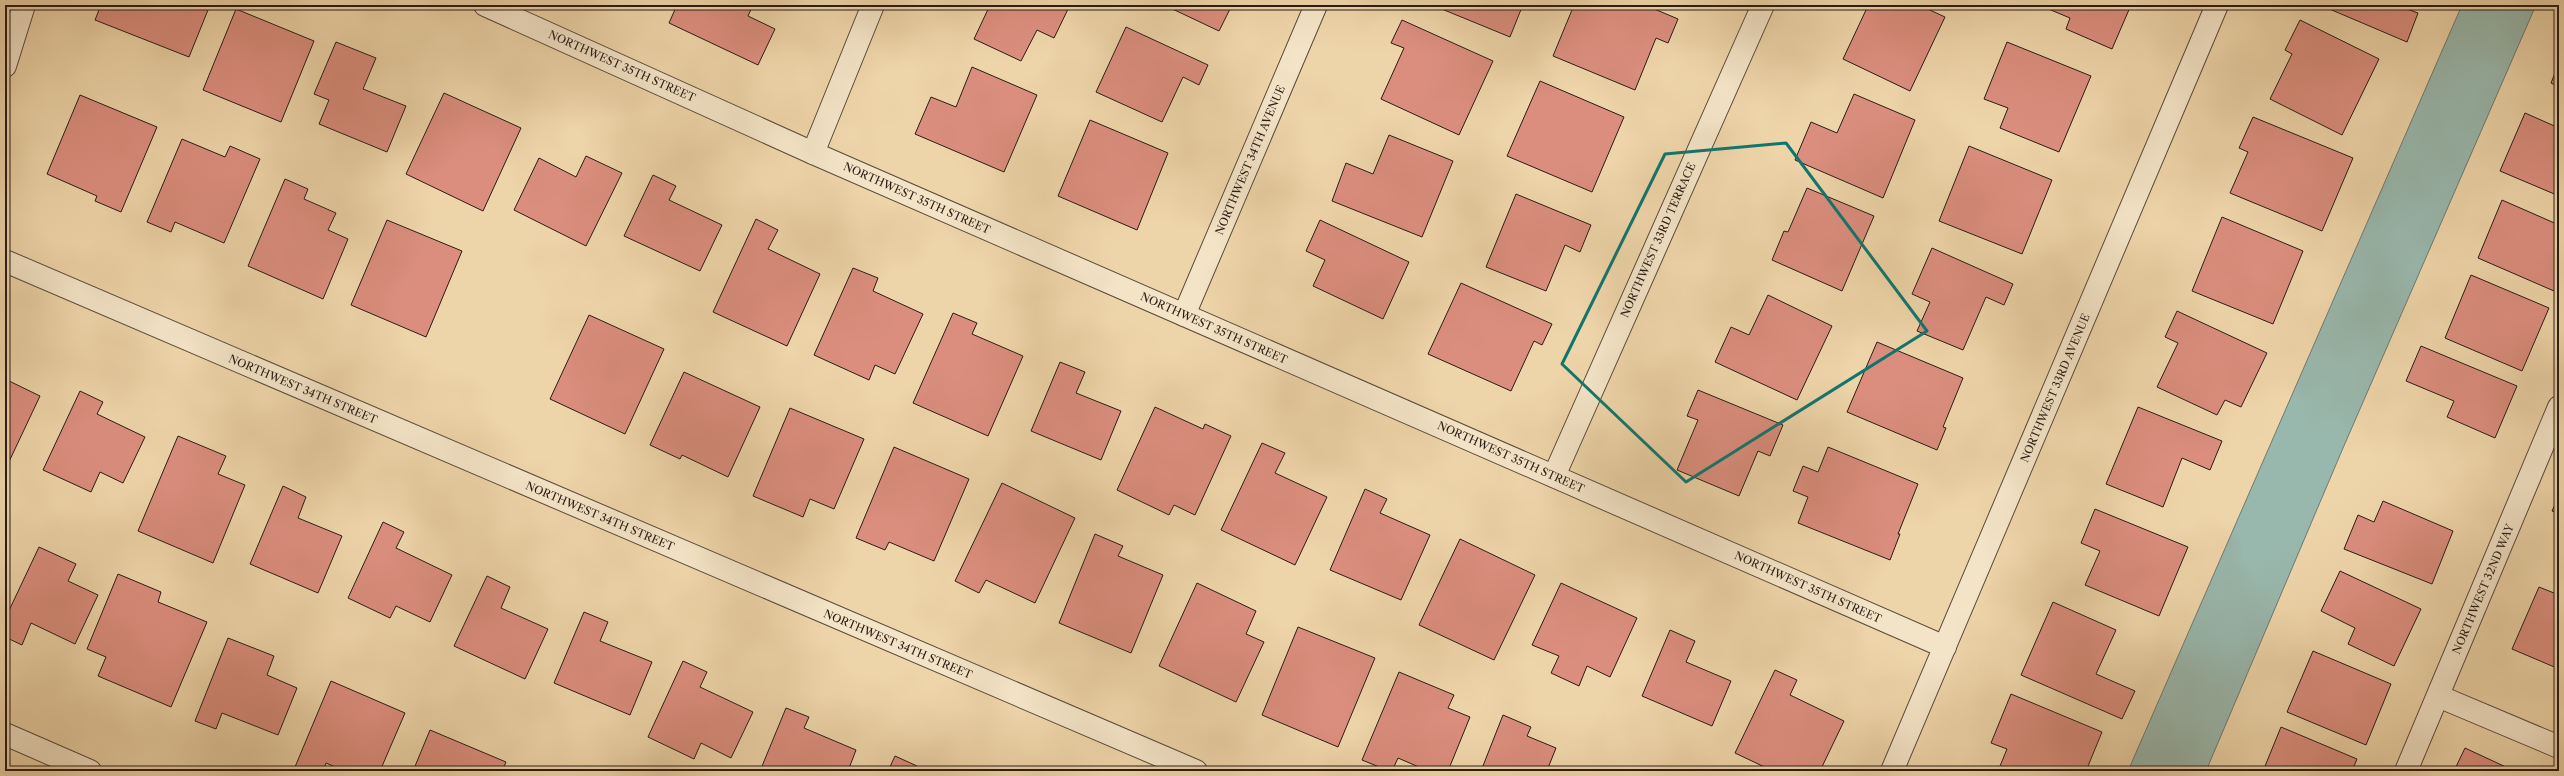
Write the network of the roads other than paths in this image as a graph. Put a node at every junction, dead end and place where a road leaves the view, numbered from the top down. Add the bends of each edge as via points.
1 (24, 5) edge
2 (485, 5) edge
3 (873, 5) edge
4 (1316, 5) edge
5 (1763, 5) edge
6 (2217, 5) edge
7 (5, 66) edge
8 (812, 153) junction
9 (5, 261) edge
10 (1184, 314) junction
11 (2559, 407) edge
12 (1554, 476) junction
13 (1946, 647) junction
14 (2438, 696) junction
15 (5, 734) edge
16 (2559, 747) edge
17 (90, 771) edge
18 (1196, 771) edge
19 (1892, 771) edge
20 (2406, 771) edge

1 - 7 street
2 - 8 street, NORTHWEST 35TH STREET
3 - 8 street
4 - 10 street, NORTHWEST 34TH AVENUE
5 - 12 street, NORTHWEST 33RD TERRACE
6 - 13 street, NORTHWEST 33RD AVENUE
8 - 10 street, NORTHWEST 35TH STREET
9 - 18 street, NORTHWEST 34TH STREET
10 - 12 street, NORTHWEST 35TH STREET
11 - 14 street, NORTHWEST 32ND WAY
12 - 13 street, NORTHWEST 35TH STREET
13 - 19 street, NORTHWEST 33RD AVENUE
14 - 16 street
14 - 20 street, NORTHWEST 32ND WAY
15 - 17 street

